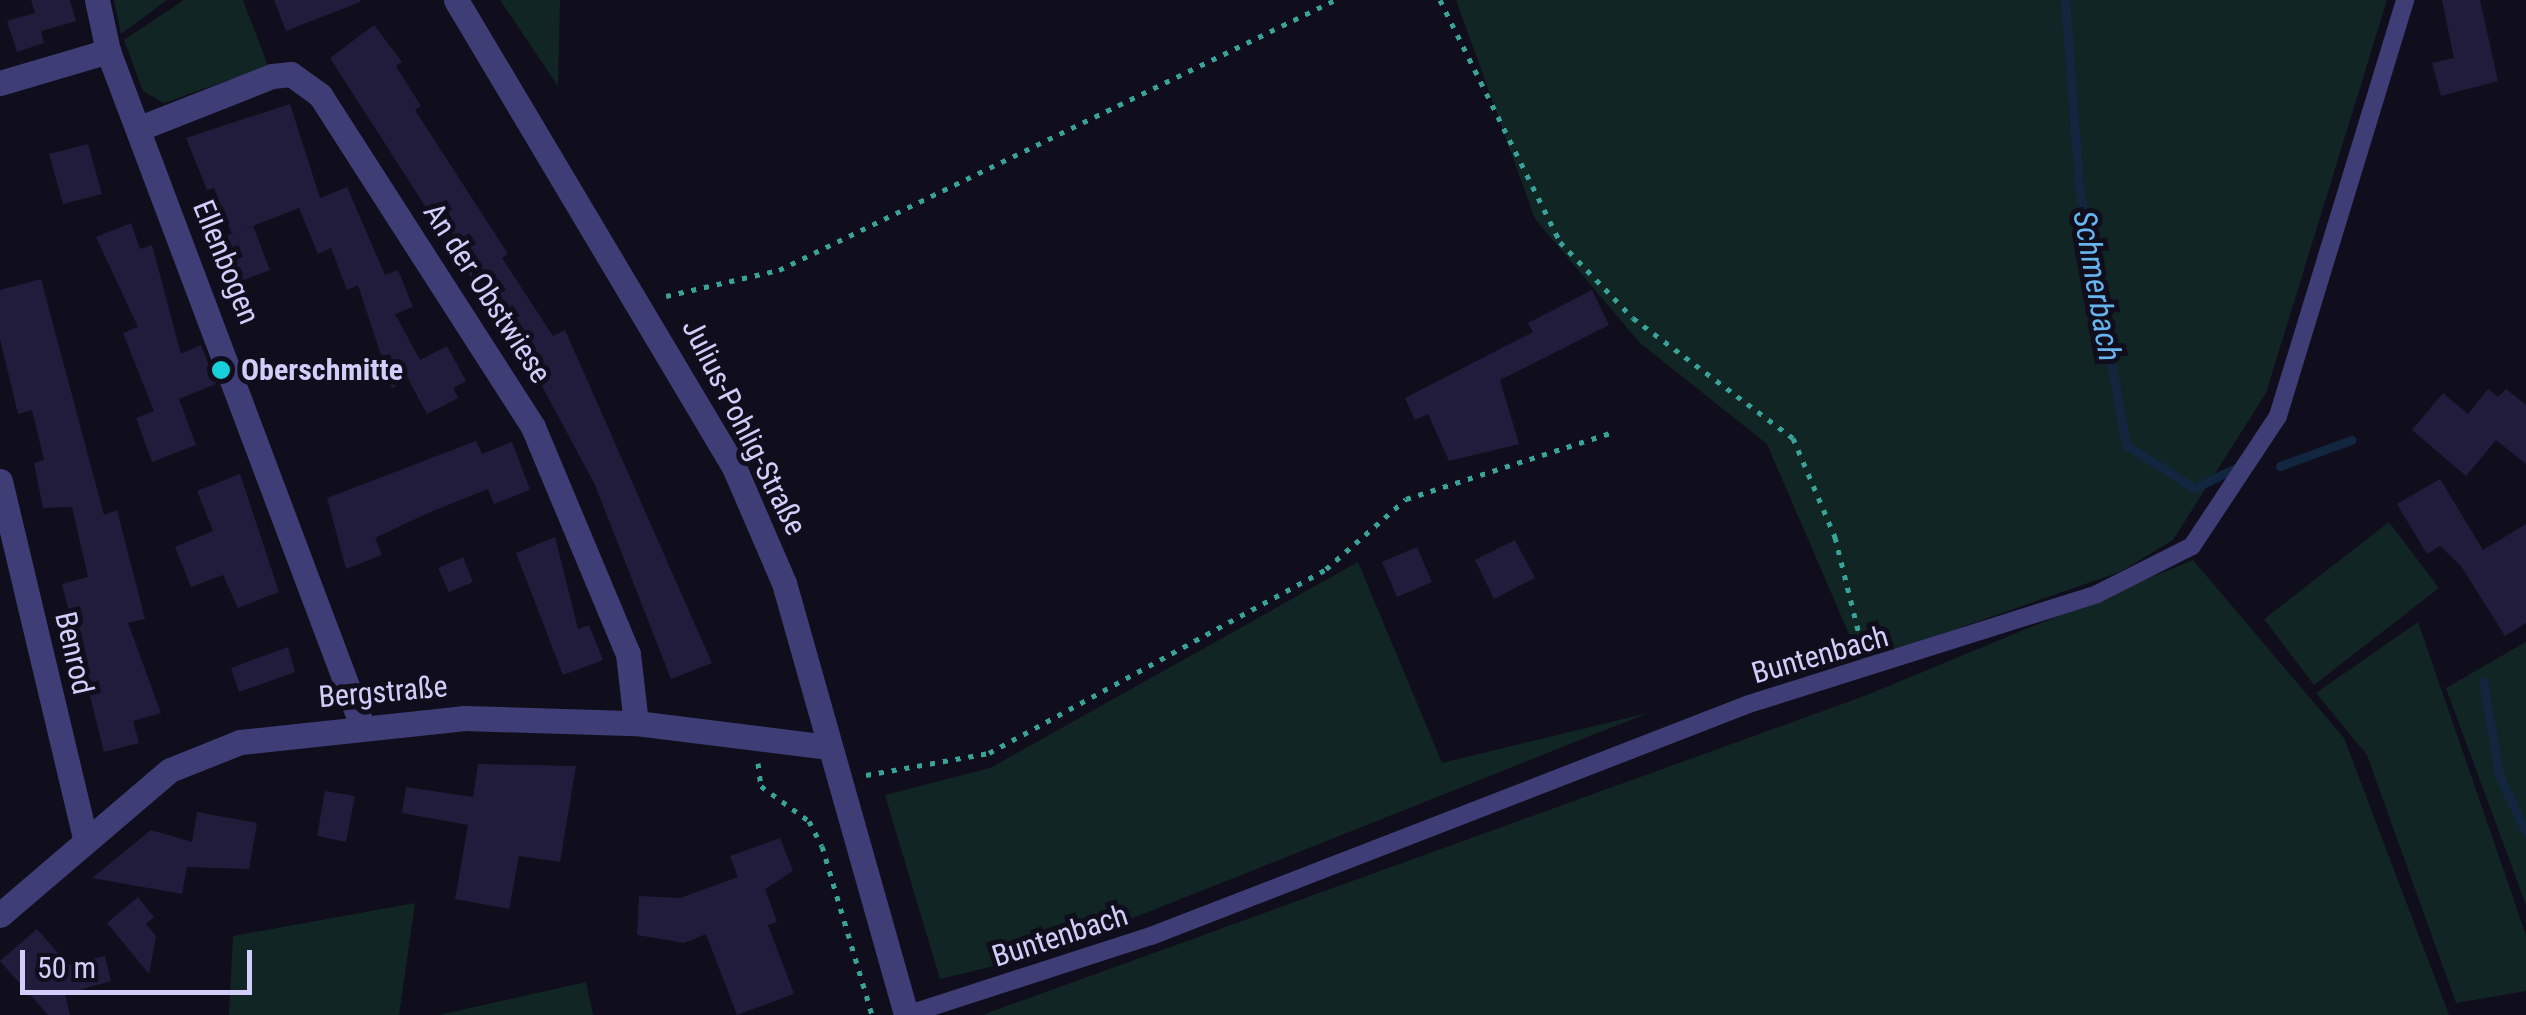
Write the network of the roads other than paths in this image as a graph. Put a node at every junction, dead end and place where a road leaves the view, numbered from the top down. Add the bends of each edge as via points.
1 (97, 0) edge
2 (456, 0) edge
3 (2405, 0) edge
4 (108, 51) junction
5 (0, 83) edge
6 (140, 128) junction
7 (0, 481) edge
8 (362, 723) junction
9 (636, 723) junction
10 (830, 747) junction
11 (86, 839) junction
12 (0, 915) edge
13 (906, 1015) edge

1 - 4 street
2 - 10 street, Julius-Pohlig-Straße via 643,301 777,567
3 - 13 lane, Buntenbach via 2278,416 2192,546 2097,594 1869,673 1749,704 1152,936
4 - 5 street
4 - 6 street, Ellenbogen
6 - 8 street, Ellenbogen
6 - 9 street, An der Obstwiese via 272,76 292,74 320,95 533,427 628,654
7 - 11 street, Benrod
8 - 9 street, Bergstraße
8 - 11 street, Bergstraße via 202,752
9 - 10 street, Bergstraße via 756,744
10 - 13 street, Julius-Pohlig-Straße
11 - 12 street, Bergstraße

